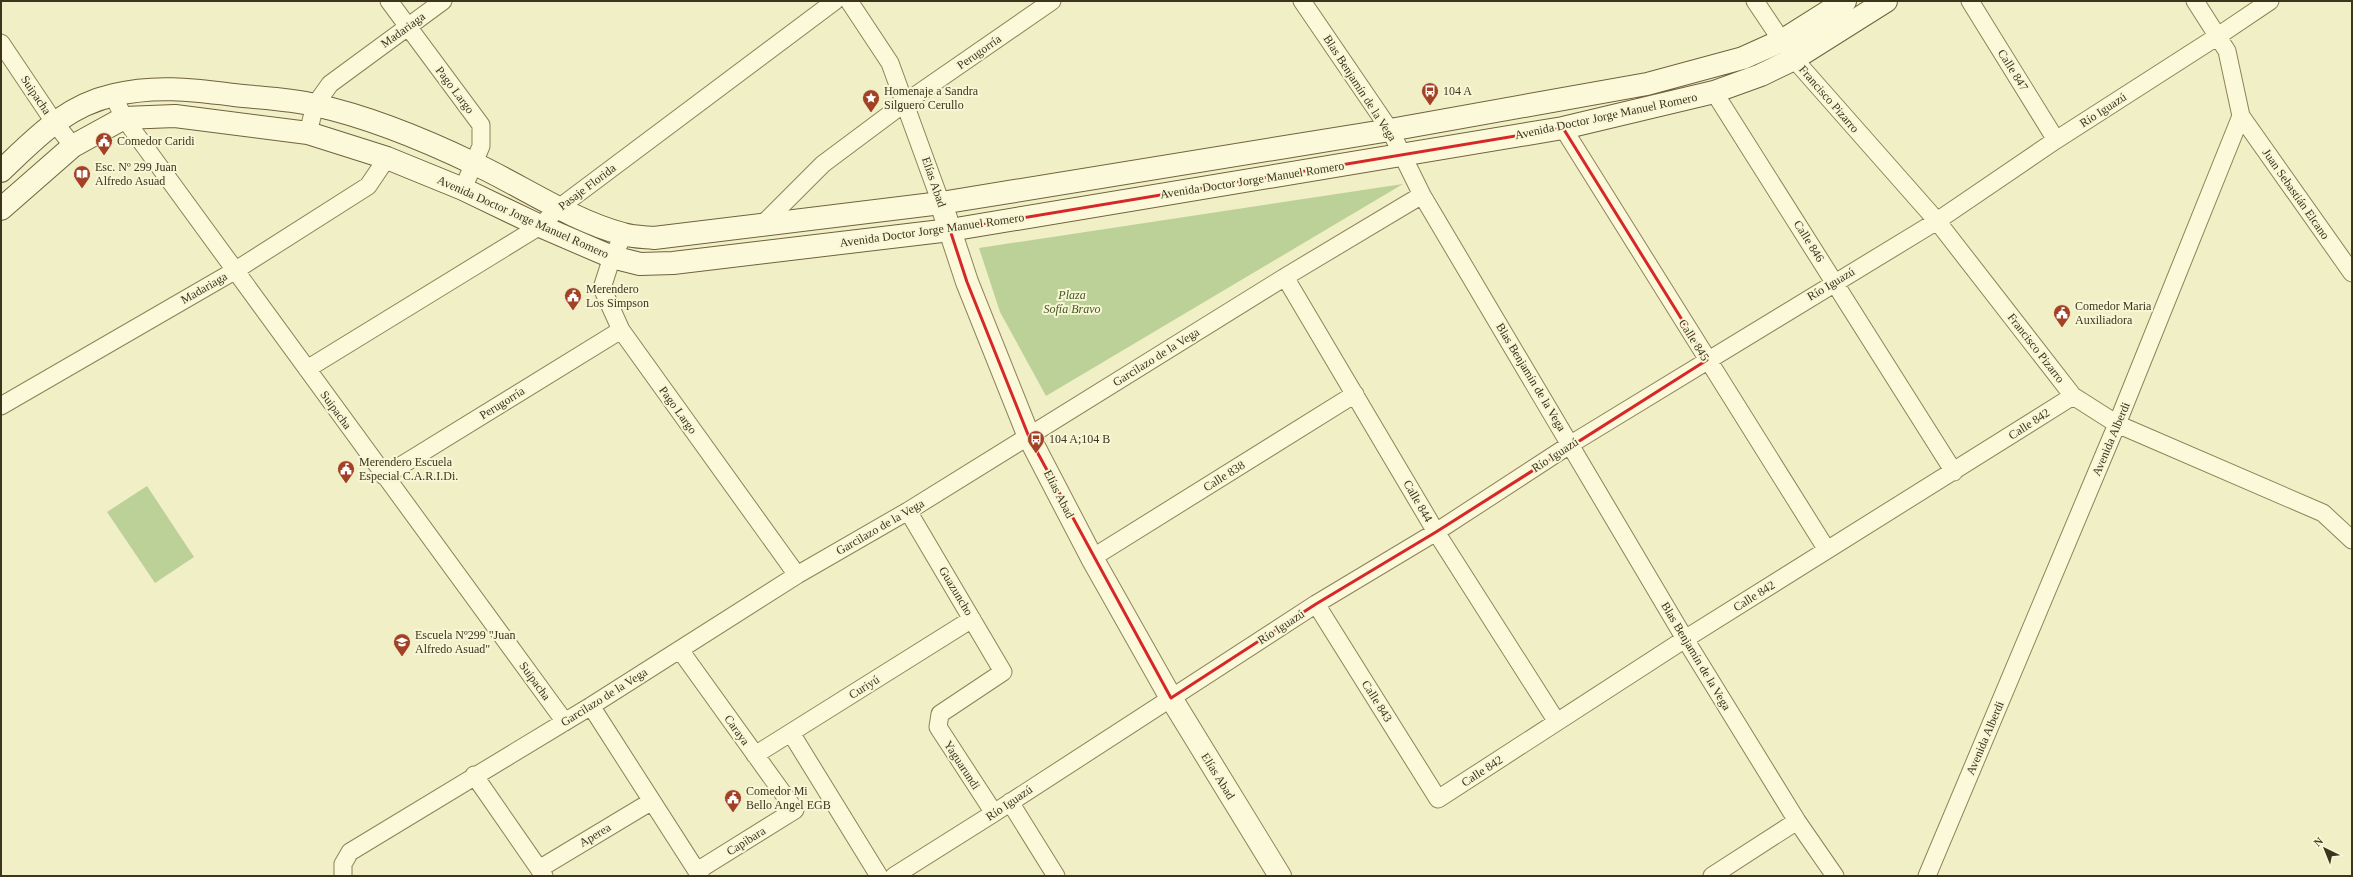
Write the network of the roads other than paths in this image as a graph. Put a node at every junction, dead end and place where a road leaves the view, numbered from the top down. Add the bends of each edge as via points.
1 (389, 1) edge
2 (443, 1) edge
3 (835, 1) edge
4 (849, 1) edge
5 (1052, 1) edge
6 (1302, 1) edge
7 (1755, 1) edge
8 (1844, 1) edge
9 (1886, 1) edge
10 (1970, 1) edge
11 (2195, 1) edge
12 (2270, 1) edge
13 (407, 27) junction
14 (2218, 36) junction
15 (1783, 40) junction
16 (1, 43) edge
17 (1794, 59) junction
18 (1714, 92) junction
19 (113, 95) junction
20 (906, 102) junction
21 (315, 105) junction
22 (2241, 116) junction
23 (124, 118) junction
24 (54, 122) junction
25 (1563, 128) junction
26 (1390, 130) junction
27 (308, 133) junction
28 (2056, 140) junction
29 (73, 146) junction
30 (1402, 156) junction
31 (387, 158) junction
32 (475, 164) junction
33 (1, 171) edge
34 (463, 189) junction
35 (1422, 195) junction
36 (941, 203) junction
37 (560, 207) junction
38 (1, 209) edge
39 (1937, 221) junction
40 (763, 224) junction
41 (540, 226) junction
42 (950, 230) junction
43 (624, 235) junction
44 (612, 257) junction
45 (236, 270) junction
46 (2352, 273) edge
47 (1285, 277) junction
48 (1834, 282) junction
49 (621, 330) junction
50 (1707, 360) junction
51 (306, 369) junction
52 (1355, 394) junction
53 (2072, 396) junction
54 (3, 402) edge
55 (2117, 424) junction
56 (1030, 437) junction
57 (1570, 444) junction
58 (1954, 472) junction
59 (384, 476) junction
60 (908, 511) junction
61 (1436, 532) junction
62 (2352, 540) edge
63 (1827, 550) junction
64 (1092, 558) junction
65 (796, 575) junction
66 (1316, 604) junction
67 (972, 619) junction
68 (1685, 639) junction
69 (680, 650) junction
70 (1171, 698) junction
71 (591, 706) junction
72 (940, 714) joint
73 (564, 722) junction
74 (1557, 722) junction
75 (792, 733) junction
76 (755, 755) junction
77 (474, 775) junction
78 (1438, 799) joint
79 (652, 801) junction
80 (1010, 802) junction
81 (795, 810) joint
82 (994, 813) junction
83 (1797, 821) junction
84 (343, 870) edge
85 (541, 872) edge
86 (698, 873) edge
87 (879, 876) edge
88 (894, 876) edge
89 (1056, 876) edge
90 (1280, 876) edge
91 (1712, 876) edge
92 (1835, 876) edge
93 (1927, 876) edge

1 - 13 street, Pago Largo
2 - 13 street, Madariaga
3 - 37 street, Pasaje Florida
4 - 20 street, Elías Abad via 890,63
5 - 20 street, Perugorría
6 - 26 street, Blas Benjamín de la Vega
7 - 15 street, Francisco Pizarro
8 - 15 main road, Avenida Doctor Jorge Manuel Romero
9 - 17 main road, Avenida Doctor Jorge Manuel Romero
10 - 28 street, Calle 847
11 - 14 street
12 - 14 street, Río Iguazú
13 - 21 street, Madariaga via 330,84
13 - 32 street, Pago Largo via 481,125 481,146
14 - 22 street via 2227,51
14 - 28 street, Río Iguazú
15 - 17 street, Francisco Pizarro
15 - 26 main road, Avenida Doctor Jorge Manuel Romero via 1743,58 1647,84
16 - 24 street, Suipacha
17 - 18 main road, Avenida Doctor Jorge Manuel Romero via 1761,75
17 - 39 street, Francisco Pizarro
18 - 25 main road, Avenida Doctor Jorge Manuel Romero
18 - 48 street, Calle 846
19 - 21 main road, Avenida Doctor Jorge Manuel Romero via 156,88 184,88
19 - 23 street, Suipacha
19 - 24 main road, Avenida Doctor Jorge Manuel Romero via 86,105
20 - 36 street, Elías Abad
20 - 40 street, Perugorría via 823,164
21 - 27 street, Madariaga
21 - 32 main road, Avenida Doctor Jorge Manuel Romero via 425,142
22 - 46 street, Juan Sebastián Elcano
22 - 55 street, Avenida Alberdi
23 - 27 main road, Avenida Doctor Jorge Manuel Romero via 175,116
23 - 29 main road, Avenida Doctor Jorge Manuel Romero
23 - 45 street, Suipacha
24 - 29 street, Suipacha
24 - 33 main road, Avenida Doctor Jorge Manuel Romero
25 - 30 main road, Avenida Doctor Jorge Manuel Romero
25 - 50 street, Calle 845
26 - 30 street, Blas Benjamín de la Vega
26 - 36 main road, Avenida Doctor Jorge Manuel Romero
27 - 31 main road, Avenida Doctor Jorge Manuel Romero
28 - 39 street, Río Iguazú
29 - 38 main road, Avenida Doctor Jorge Manuel Romero
30 - 35 street, Blas Benjamín de la Vega
30 - 42 main road, Avenida Doctor Jorge Manuel Romero
31 - 34 main road, Avenida Doctor Jorge Manuel Romero
31 - 45 street, Madariaga via 368,186
32 - 34 street, Pago Largo
32 - 37 main road, Avenida Doctor Jorge Manuel Romero
34 - 41 main road, Avenida Doctor Jorge Manuel Romero
35 - 47 street, Garcilazo de la Vega
35 - 57 street, Blas Benjamín de la Vega
36 - 40 main road, Avenida Doctor Jorge Manuel Romero
36 - 42 main road, Elías Abad
37 - 41 street, Pasaje Florida
37 - 43 main road, Avenida Doctor Jorge Manuel Romero via 598,226
39 - 48 street, Río Iguazú
39 - 53 street, Francisco Pizarro
40 - 43 main road, Avenida Doctor Jorge Manuel Romero via 654,238
41 - 44 main road, Avenida Doctor Jorge Manuel Romero
41 - 51 street, Pasaje Florida
42 - 44 main road, Avenida Doctor Jorge Manuel Romero via 673,263 640,264
42 - 56 main road, Elías Abad via 967,282
43 - 44 street, Pago Largo
44 - 49 street, Pago Largo via 602,288
45 - 51 street, Suipacha
45 - 54 street, Madariaga
47 - 52 street, Calle 844
47 - 56 street, Garcilazo de la Vega
48 - 50 street, Río Iguazú
48 - 58 street, Calle 846
49 - 59 street, Perugorría
49 - 65 street, Pago Largo
50 - 57 street, Río Iguazú
50 - 63 street, Calle 845
51 - 59 street, Suipacha
52 - 61 street, Calle 844
52 - 64 street, Calle 838
53 - 55 street, Francisco Pizarro
53 - 58 street, Calle 842
55 - 62 street, Francisco Pizarro via 2323,513
55 - 93 street, Avenida Alberdi
56 - 60 street, Garcilazo de la Vega
56 - 64 main road, Elías Abad
57 - 61 street, Río Iguazú
57 - 68 street, Blas Benjamín de la Vega
58 - 63 street, Calle 842
59 - 73 street, Suipacha
60 - 65 street, Garcilazo de la Vega
60 - 67 street, Guazuncho
61 - 66 street, Río Iguazú
61 - 74 street, Calle 844
63 - 68 street, Calle 842
64 - 70 main road, Elías Abad
65 - 69 street, Garcilazo de la Vega
66 - 70 street, Río Iguazú
66 - 78 street, Calle 843
67 - 72 street, Guazuncho via 1003,672
67 - 75 street, Curiyú
68 - 74 street, Calle 842
68 - 83 street, Blas Benjamín de la Vega
69 - 71 street, Garcilazo de la Vega
69 - 76 street, Caraya
70 - 80 street, Río Iguazú
70 - 90 main road, Elías Abad
71 - 73 street, Garcilazo de la Vega
71 - 79 street
72 - 82 street, Yaguarundi via 938,727
73 - 77 street, Garcilazo de la Vega
74 - 78 street, Calle 842
75 - 76 street, Curiyú
75 - 87 street
76 - 81 street, Caraya
77 - 84 street, Garcilazo de la Vega via 350,852
77 - 85 street
79 - 85 street, Aperea
79 - 86 street
80 - 82 street, Río Iguazú
80 - 89 street
81 - 86 street, Capibara
82 - 88 street, Río Iguazú
83 - 91 street
83 - 92 street, Blas Benjamín de la Vega

